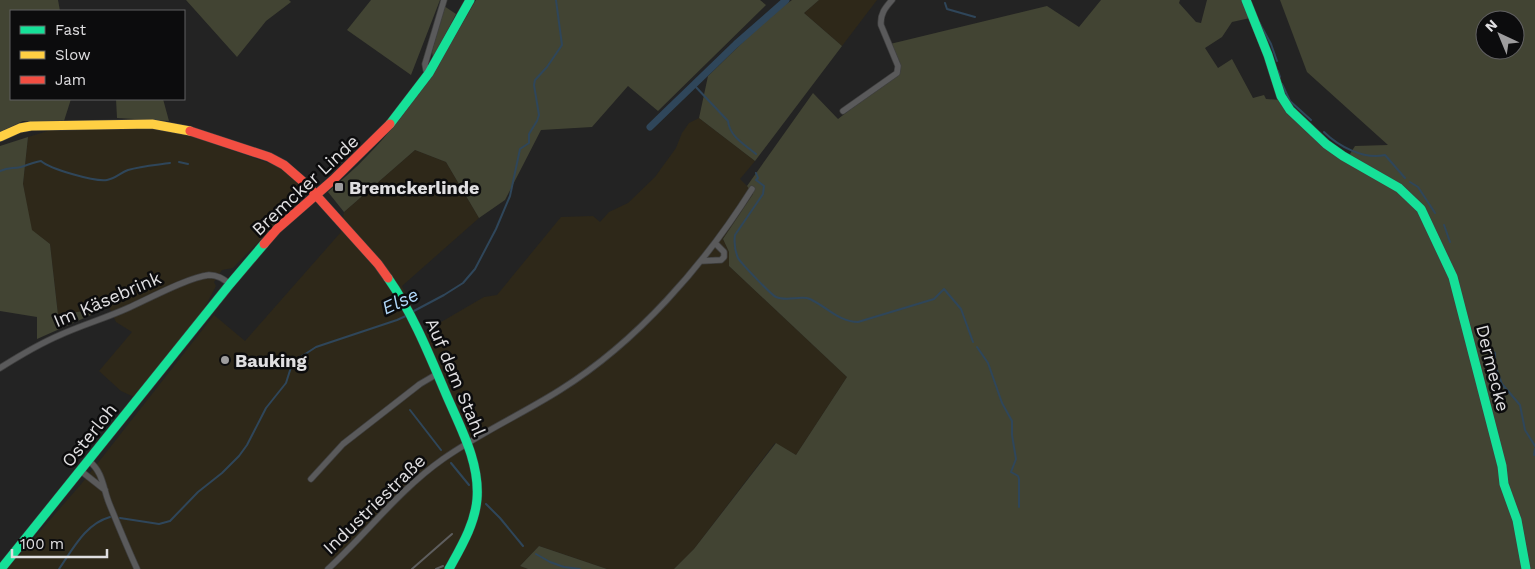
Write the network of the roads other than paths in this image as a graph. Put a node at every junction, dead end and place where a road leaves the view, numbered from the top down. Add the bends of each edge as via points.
1 (444, 0) edge
2 (470, 0) edge
3 (892, 0) edge
4 (1246, 0) edge
5 (429, 73) junction
6 (844, 111) dead end
7 (0, 137) edge
8 (752, 189) dead end
9 (316, 196) junction
10 (715, 243) junction
11 (701, 261) junction
12 (230, 284) junction
13 (202, 320) joint
14 (0, 368) edge
15 (437, 374) junction
16 (467, 443) junction
17 (89, 461) junction
18 (81, 472) junction
19 (311, 479) dead end
20 (105, 490) junction
21 (1, 569) edge
22 (137, 569) edge
23 (328, 569) edge
24 (449, 569) edge
25 (1526, 569) edge

1 - 5 street via 425,64
2 - 5 street, Bremcker Linde
3 - 6 street via 880,18 898,66 897,73
4 - 25 street, Dermecke via 1281,96 1290,110 1326,144 1399,188 1422,210 1452,277 1474,354 1504,484 1517,520
5 - 9 street, Bremcker Linde via 377,138
7 - 9 street, Auf dem Stahl via 31,126 168,125 269,157 293,172
8 - 10 street, Industriestraße
9 - 12 street, Bremcker Linde via 278,230
9 - 15 street, Auf dem Stahl via 378,264 400,295
10 - 11 street, Industriestraße
10 - 11 street via 724,252 724,257
11 - 16 street, Industriestraße via 653,314 580,377
12 - 13 street, Bremcker Linde
12 - 14 street, Im Käsebrink via 214,275 190,281 59,335
13 - 17 street, Osterloh
15 - 16 street, Auf dem Stahl
15 - 19 street via 343,444
16 - 23 street, Industriestraße via 415,481
16 - 24 street, Auf dem Stahl via 475,468 476,504 473,522
17 - 18 street, Osterloh
17 - 20 street via 96,467
18 - 20 street
18 - 21 street, Osterloh
20 - 22 street

